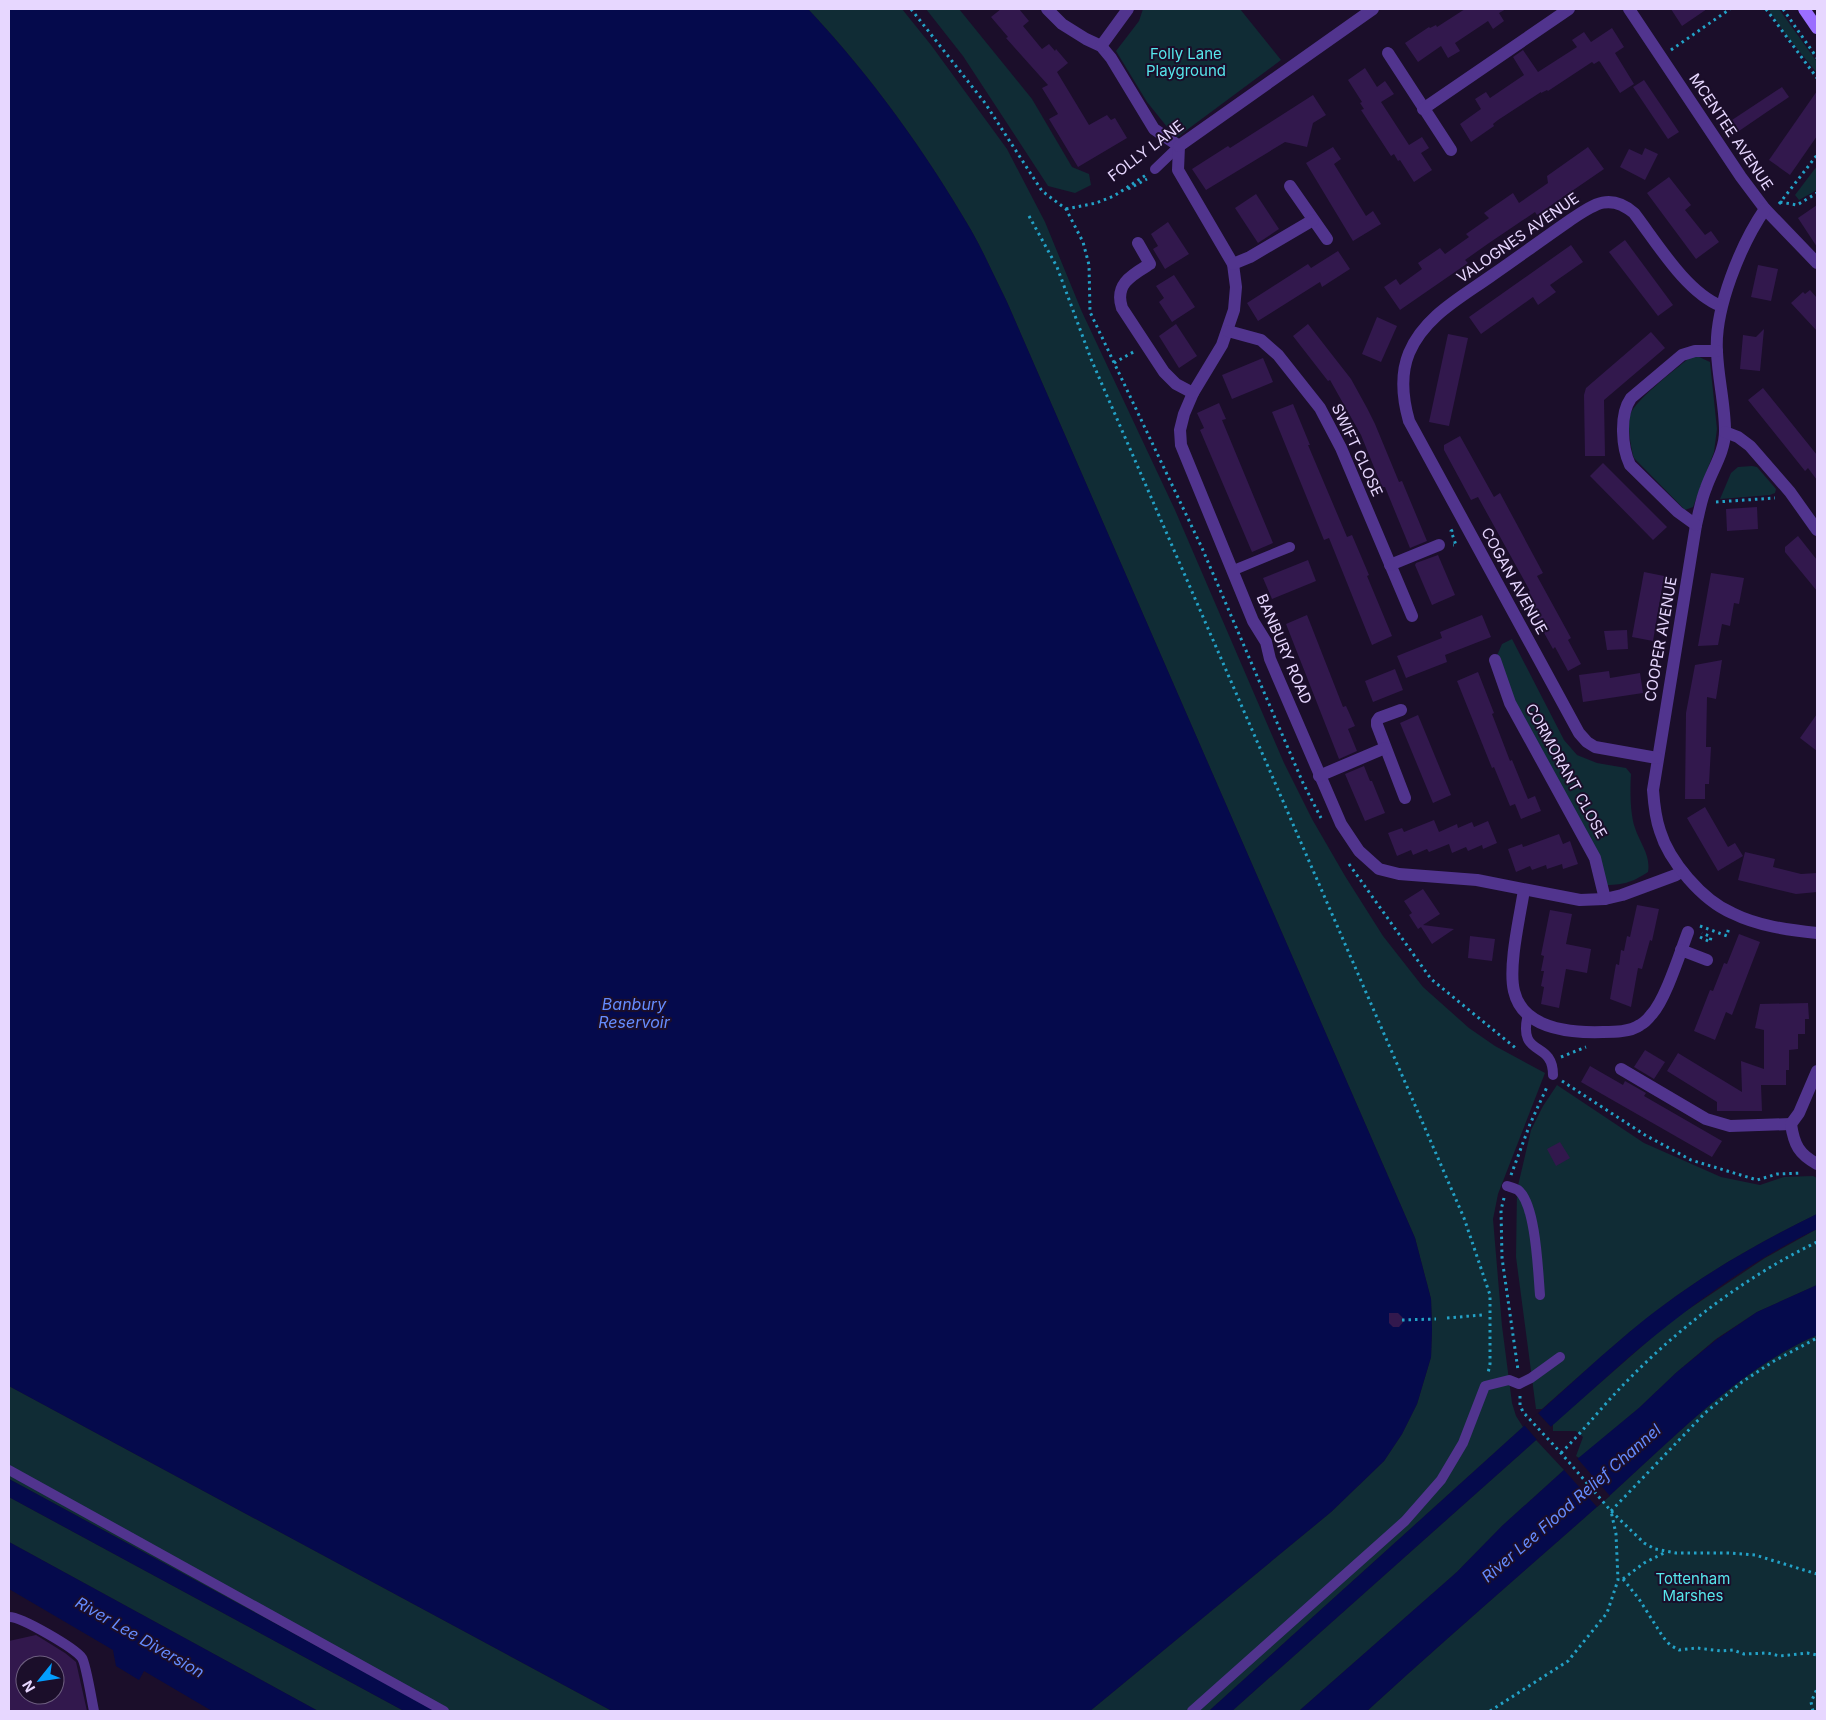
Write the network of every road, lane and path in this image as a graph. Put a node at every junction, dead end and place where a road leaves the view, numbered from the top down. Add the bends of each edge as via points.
1 (911, 9) edge
2 (1047, 9) edge
3 (1128, 9) edge
4 (1373, 9) edge
5 (1569, 9) edge
6 (1629, 9) edge
7 (1730, 9) edge
8 (1766, 9) edge
9 (1783, 9) edge
10 (1804, 9) edge
11 (1817, 28) edge
12 (1101, 46) junction
13 (1388, 53) dead end
14 (1660, 57) junction
15 (1817, 58) edge
16 (1817, 78) edge
17 (1424, 109) junction
18 (1179, 146) junction
19 (1451, 150) dead end
20 (1817, 155) edge
21 (1155, 169) joint
22 (1290, 186) dead end
23 (1817, 193) edge
24 (1780, 202) junction
25 (1066, 209) junction
26 (1770, 209) junction
27 (1029, 216) dead end
28 (1313, 220) junction
29 (1327, 239) dead end
30 (1138, 243) dead end
31 (1817, 263) edge
32 (1233, 264) junction
33 (1721, 306) junction
34 (1228, 331) junction
35 (1716, 351) junction
36 (1124, 357) dead end
37 (1114, 363) junction
38 (1193, 393) junction
39 (1725, 432) junction
40 (1421, 446) joint
41 (1790, 492) junction
42 (1702, 503) junction
43 (1696, 526) junction
44 (1817, 530) edge
45 (1440, 545) dead end
46 (1290, 546) dead end
47 (1390, 565) junction
48 (1234, 570) junction
49 (1412, 616) dead end
50 (1495, 660) dead end
51 (1402, 710) dead end
52 (1385, 748) junction
53 (1657, 758) junction
54 (1319, 776) junction
55 (1405, 798) dead end
56 (1322, 820) dead end
57 (1347, 860) dead end
58 (1682, 871) junction
59 (1524, 890) junction
60 (1606, 899) junction
61 (1732, 914) junction
62 (1692, 929) junction
63 (1817, 933) edge
64 (1681, 950) junction
65 (1707, 960) dead end
66 (1528, 1014) junction
67 (1583, 1049) dead end
68 (1524, 1054) dead end
69 (1551, 1061) junction
70 (1621, 1069) dead end
71 (1817, 1071) edge
72 (1557, 1077) junction
73 (1791, 1124) junction
74 (1817, 1164) edge
75 (1807, 1174) dead end
76 (1507, 1186) junction
77 (1817, 1242) edge
78 (1540, 1295) dead end
79 (1482, 1315) dead end
80 (1447, 1318) dead end
81 (1436, 1319) dead end
82 (1402, 1320) dead end
83 (1817, 1338) edge
84 (1560, 1358) dead end
85 (1519, 1384) junction
86 (1485, 1386) junction
87 (1561, 1453) junction
88 (9, 1470) edge
89 (1611, 1511) junction
90 (1667, 1552) junction
91 (1817, 1574) edge
92 (1620, 1579) junction
93 (9, 1617) edge
94 (1817, 1655) edge
95 (1817, 1689) edge
96 (94, 1711) edge
97 (444, 1711) edge
98 (1192, 1711) edge
99 (1490, 1711) edge
100 (1813, 1711) edge

1 - 25 path via 985,103 1042,191
2 - 12 street via 1062,24
3 - 12 street
4 - 18 street, FOLLY LANE
5 - 17 street
6 - 14 street, MCENTEE AVENUE
7 - 14 path
8 - 16 path
9 - 15 path
10 - 11 main road
12 - 18 street via 1154,128
13 - 17 street
14 - 26 street, MCENTEE AVENUE via 1741,178
17 - 19 street
18 - 21 lane, FOLLY LANE
18 - 32 street, BANBURY ROAD via 1178,170
20 - 24 path
21 - 25 path, FOLLY LANE via 1114,196
22 - 28 street
23 - 24 path via 1797,205
24 - 26 path
25 - 37 path via 1083,242 1089,265 1090,312
26 - 31 street, MCENTEE AVENUE
26 - 33 street, COOPER AVENUE via 1750,231
27 - 86 path via 1057,267 1095,369 1464,1218 1490,1295 1490,1364
28 - 29 street
28 - 32 street
30 - 38 street via 1150,264 1124,283 1119,299 1122,308 1164,372 1176,384
32 - 34 street, BANBURY ROAD via 1236,287
33 - 35 street, COOPER AVENUE
33 - 40 street, VALOGNES AVENUE via 1708,301 1690,286 1634,213 1623,204 1609,202 1592,206 1426,325 1408,355 1404,376 1407,414
34 - 38 street, BANBURY ROAD
34 - 47 street, SWIFT CLOSE via 1261,340 1320,408 1341,448
35 - 39 street, COOPER AVENUE
35 - 43 street via 1682,355 1630,398 1623,416 1626,455 1630,465
36 - 37 path
37 - 56 path via 1202,548
38 - 48 street, BANBURY ROAD via 1180,430 1181,445
39 - 41 street via 1750,446
39 - 42 street, COOPER AVENUE via 1722,450
40 - 53 street, COGAN AVENUE via 1579,732 1595,747
41 - 42 path via 1777,498
41 - 44 street
42 - 43 street, COOPER AVENUE
43 - 53 street, COOPER AVENUE
45 - 47 street
46 - 48 lane
47 - 49 street, SWIFT CLOSE
48 - 54 street, BANBURY ROAD
50 - 60 street, CORMORANT CLOSE via 1510,703 1595,858
51 - 52 street via 1377,720
52 - 54 street
52 - 55 street
53 - 58 street, COOPER AVENUE via 1652,790 1655,812 1668,850
54 - 59 street, BANBURY ROAD via 1353,844 1379,869 1399,874 1477,880
57 - 68 path via 1431,979
58 - 60 street, BANBURY ROAD via 1641,889
58 - 61 street, COOPER AVENUE via 1699,889
59 - 60 street, BANBURY ROAD via 1580,900
59 - 66 street via 1512,979 1519,1004
61 - 62 path via 1727,936
61 - 63 street, COOPER AVENUE via 1769,926
62 - 62 path via 1710,942 1712,937
62 - 64 street
64 - 65 street
64 - 66 street via 1662,999 1639,1026 1624,1030 1575,1032 1550,1027
66 - 69 lane via 1527,1039
67 - 69 path
69 - 72 lane
70 - 73 street via 1706,1119 1730,1126
71 - 73 street via 1800,1113
72 - 75 path via 1645,1135 1691,1160 1757,1180 1777,1174
72 - 76 path via 1530,1124
73 - 74 street via 1798,1149
76 - 78 lane via 1523,1196 1532,1215
76 - 85 path via 1500,1210 1502,1258
77 - 87 path via 1785,1258 1694,1319 1628,1380
79 - 80 path
81 - 82 path
83 - 89 path via 1742,1382 1705,1413
84 - 85 lane
85 - 86 lane via 1509,1380
85 - 87 path via 1523,1412
86 - 98 lane via 1463,1443 1441,1480 1405,1521
87 - 89 path
88 - 97 lane
89 - 90 path via 1640,1540
89 - 92 path
90 - 91 path via 1755,1555
90 - 92 path
92 - 94 path via 1639,1599 1663,1638 1679,1650 1697,1648 1733,1650 1744,1654
92 - 99 path via 1607,1612 1568,1661
93 - 96 lane via 20,1618 68,1646 83,1659
95 - 100 path via 1811,1702

